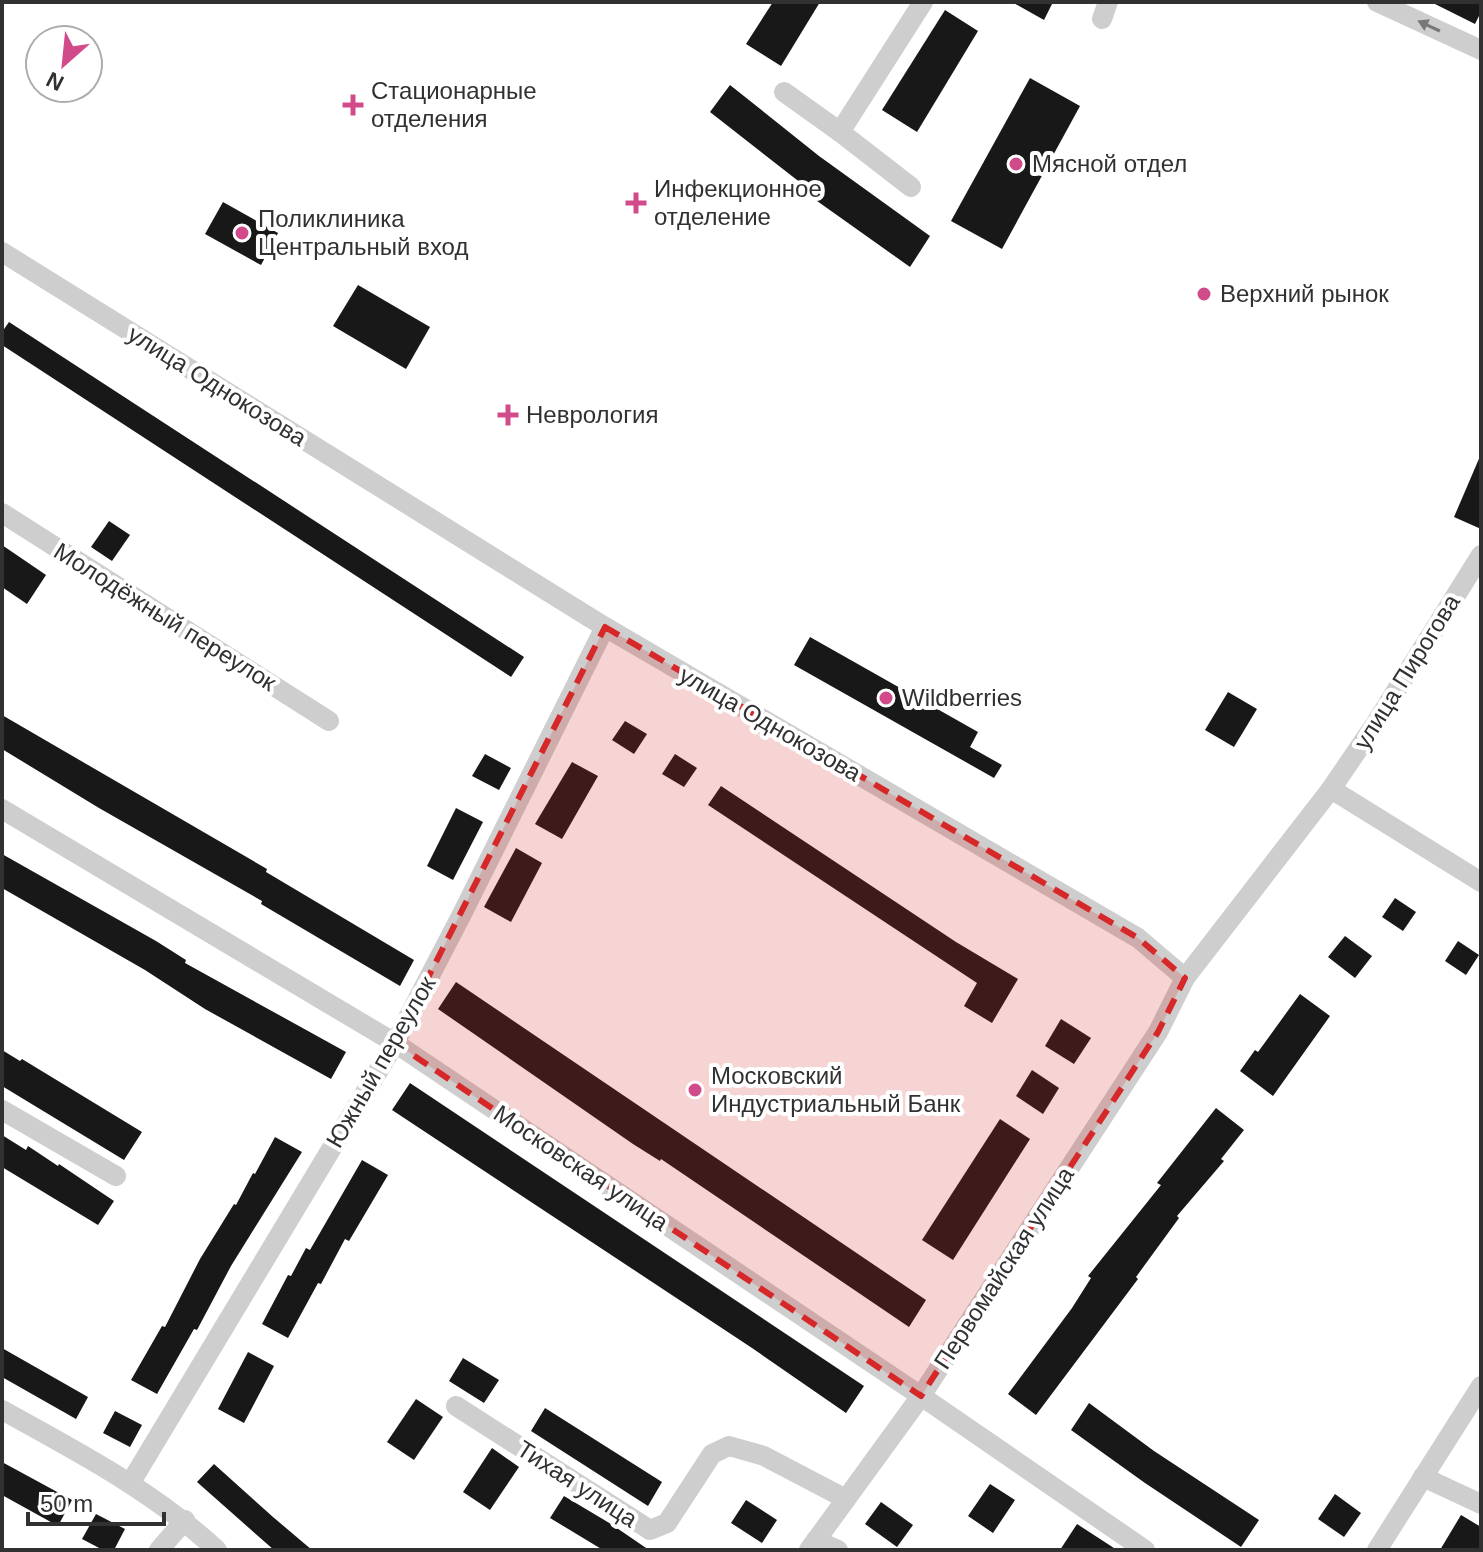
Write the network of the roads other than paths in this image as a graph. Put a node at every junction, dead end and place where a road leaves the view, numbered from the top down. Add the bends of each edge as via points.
1 (923, 2) edge
2 (1377, 2) edge
3 (1481, 50) edge
4 (784, 92) dead end
5 (840, 132) junction
6 (911, 187) dead end
7 (2, 252) edge
8 (2, 513) edge
9 (1481, 555) edge
10 (605, 627) junction
11 (329, 721) dead end
12 (1331, 789) junction
13 (2, 809) edge
14 (1481, 882) edge
15 (1185, 978) junction
16 (395, 1043) junction
17 (2, 1110) edge
18 (116, 1176) dead end
19 (1481, 1386) edge
20 (921, 1396) junction
21 (456, 1406) dead end
22 (2, 1410) edge
23 (1423, 1477) junction
24 (131, 1482) junction
25 (846, 1499) junction
26 (1481, 1504) edge
27 (185, 1520) junction
28 (813, 1545) edge
29 (159, 1550) edge
30 (217, 1550) edge
31 (838, 1550) edge
32 (1145, 1550) edge
33 (1377, 1550) edge

1 - 5 street
3 -> 2 street
4 - 5 street
5 - 6 street
7 - 10 street, улица Однокозова
8 - 11 street, Молодёжный переулок
9 - 12 street, улица Пирогова
10 - 15 street, улица Однокозова via 1138,938
10 - 16 street, Южный переулок
12 - 14 street
12 - 15 street
13 - 16 street, Московская улица
15 - 20 street, Первомайская улица via 1158,1032
16 - 20 street, Московская улица
16 - 24 street, Южный переулок
17 - 18 street
19 - 23 street
20 - 25 street, Первомайская улица
20 - 32 street, Московская улица
21 - 25 street, Тихая улица via 650,1530 667,1523 712,1454 729,1446 764,1456
22 - 24 street
23 - 26 street
23 - 33 street
24 - 27 street
25 - 28 street, Первомайская улица
27 - 29 street
27 - 30 street
28 - 31 street

